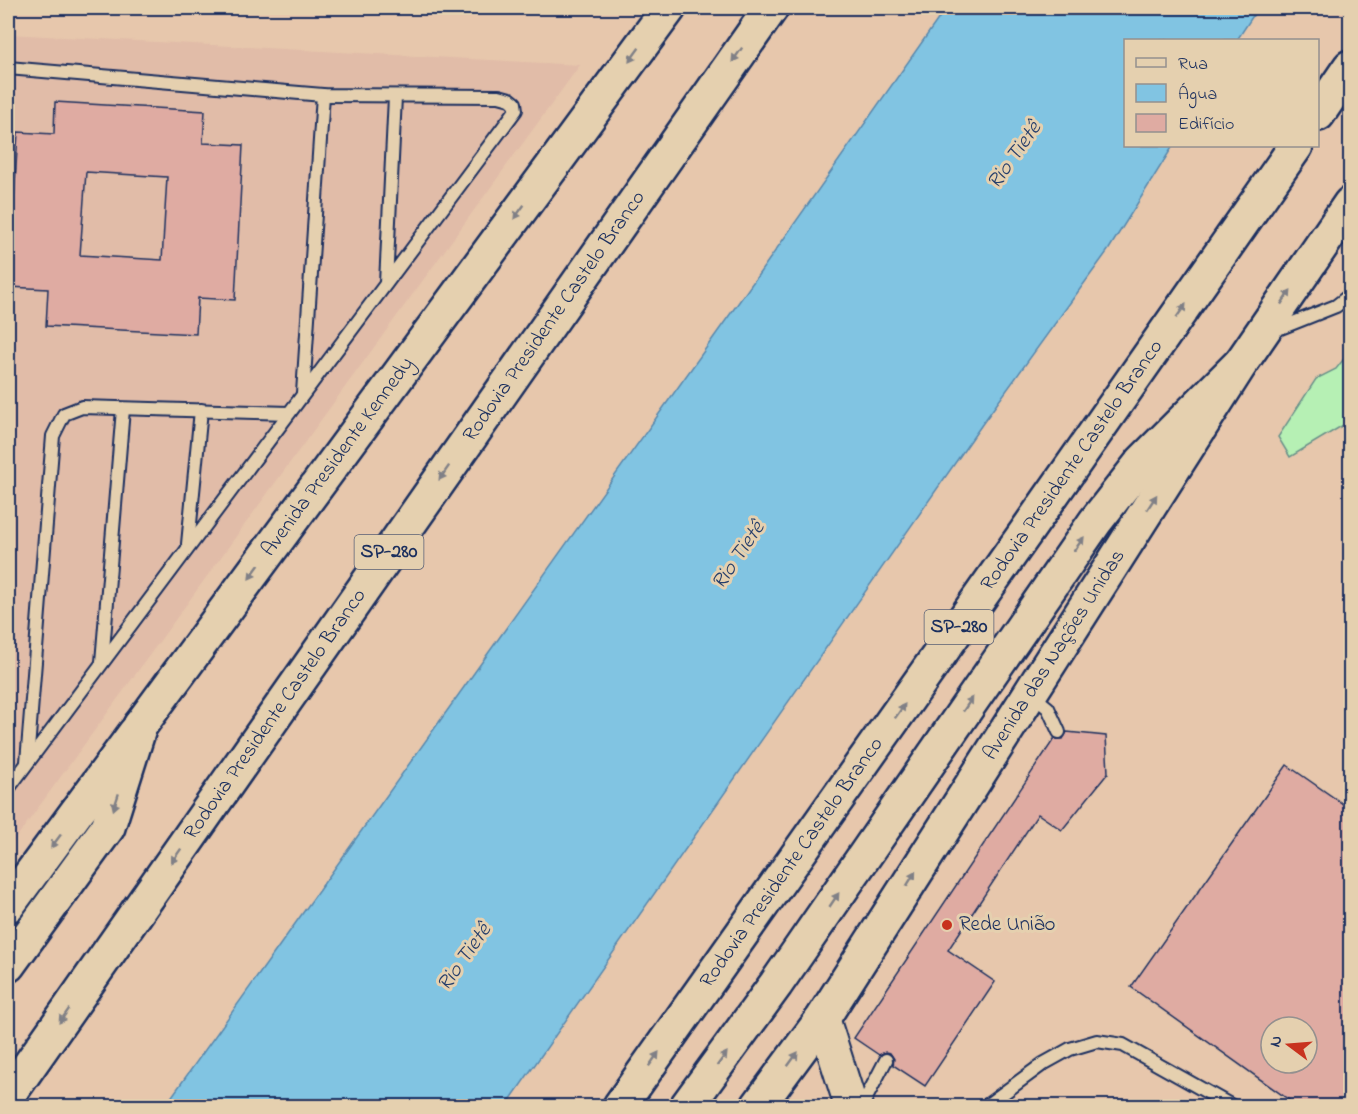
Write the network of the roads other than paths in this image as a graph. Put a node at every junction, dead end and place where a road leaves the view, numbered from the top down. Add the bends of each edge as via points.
1 (669, 8) edge
2 (771, 8) edge
3 (1350, 67) edge
4 (8, 68) edge
5 (323, 95) junction
6 (395, 97) junction
7 (1319, 111) edge
8 (1295, 147) edge
9 (1350, 204) edge
10 (386, 283) junction
11 (1350, 295) edge
12 (1250, 350) junction
13 (303, 394) junction
14 (123, 409) junction
15 (201, 410) junction
16 (289, 413) junction
17 (188, 545) junction
18 (101, 663) junction
19 (1030, 693) junction
20 (140, 726) junction
21 (1059, 732) dead end
22 (27, 763) junction
23 (8, 789) edge
24 (8, 905) edge
25 (8, 965) edge
26 (823, 1018) junction
27 (886, 1060) dead end
28 (8, 1096) edge
29 (620, 1107) edge
30 (687, 1107) edge
31 (758, 1107) edge
32 (851, 1107) edge
33 (862, 1107) edge
34 (986, 1107) edge
35 (1232, 1107) edge

1 -> 20 main road, Avenida Presidente Kennedy
2 -> 28 main road, Rodovia Presidente Castelo Branco / SP-280
3 - 7 main road
4 - 5 lane
5 - 6 lane
5 - 13 lane
6 - 10 lane
6 - 10 lane via 500,96 515,103 516,110
29 -> 8 main road, Rodovia Presidente Castelo Branco / SP-280
12 -> 9 main road, Avenida das Nações Unidas
10 - 13 lane
11 - 12 lane
19 -> 12 main road, Avenida das Nações Unidas
30 -> 12 main road via 1095,522 1142,462
13 - 16 lane
14 - 15 lane
14 - 18 lane
14 - 22 lane via 82,407 64,414 53,436
15 - 16 lane
15 - 17 lane
16 - 17 lane
17 - 18 lane
18 - 22 lane
19 - 21 lane via 1048,708
26 -> 19 main road, Avenida das Nações Unidas
20 -> 24 main road, Avenida Presidente Kennedy
20 -> 25 main road via 108,827
22 - 23 lane
31 -> 26 main road, Avenida das Nações Unidas
26 - 32 street
27 - 33 lane
34 - 35 lane via 1043,1064 1070,1049 1097,1041 1123,1045

